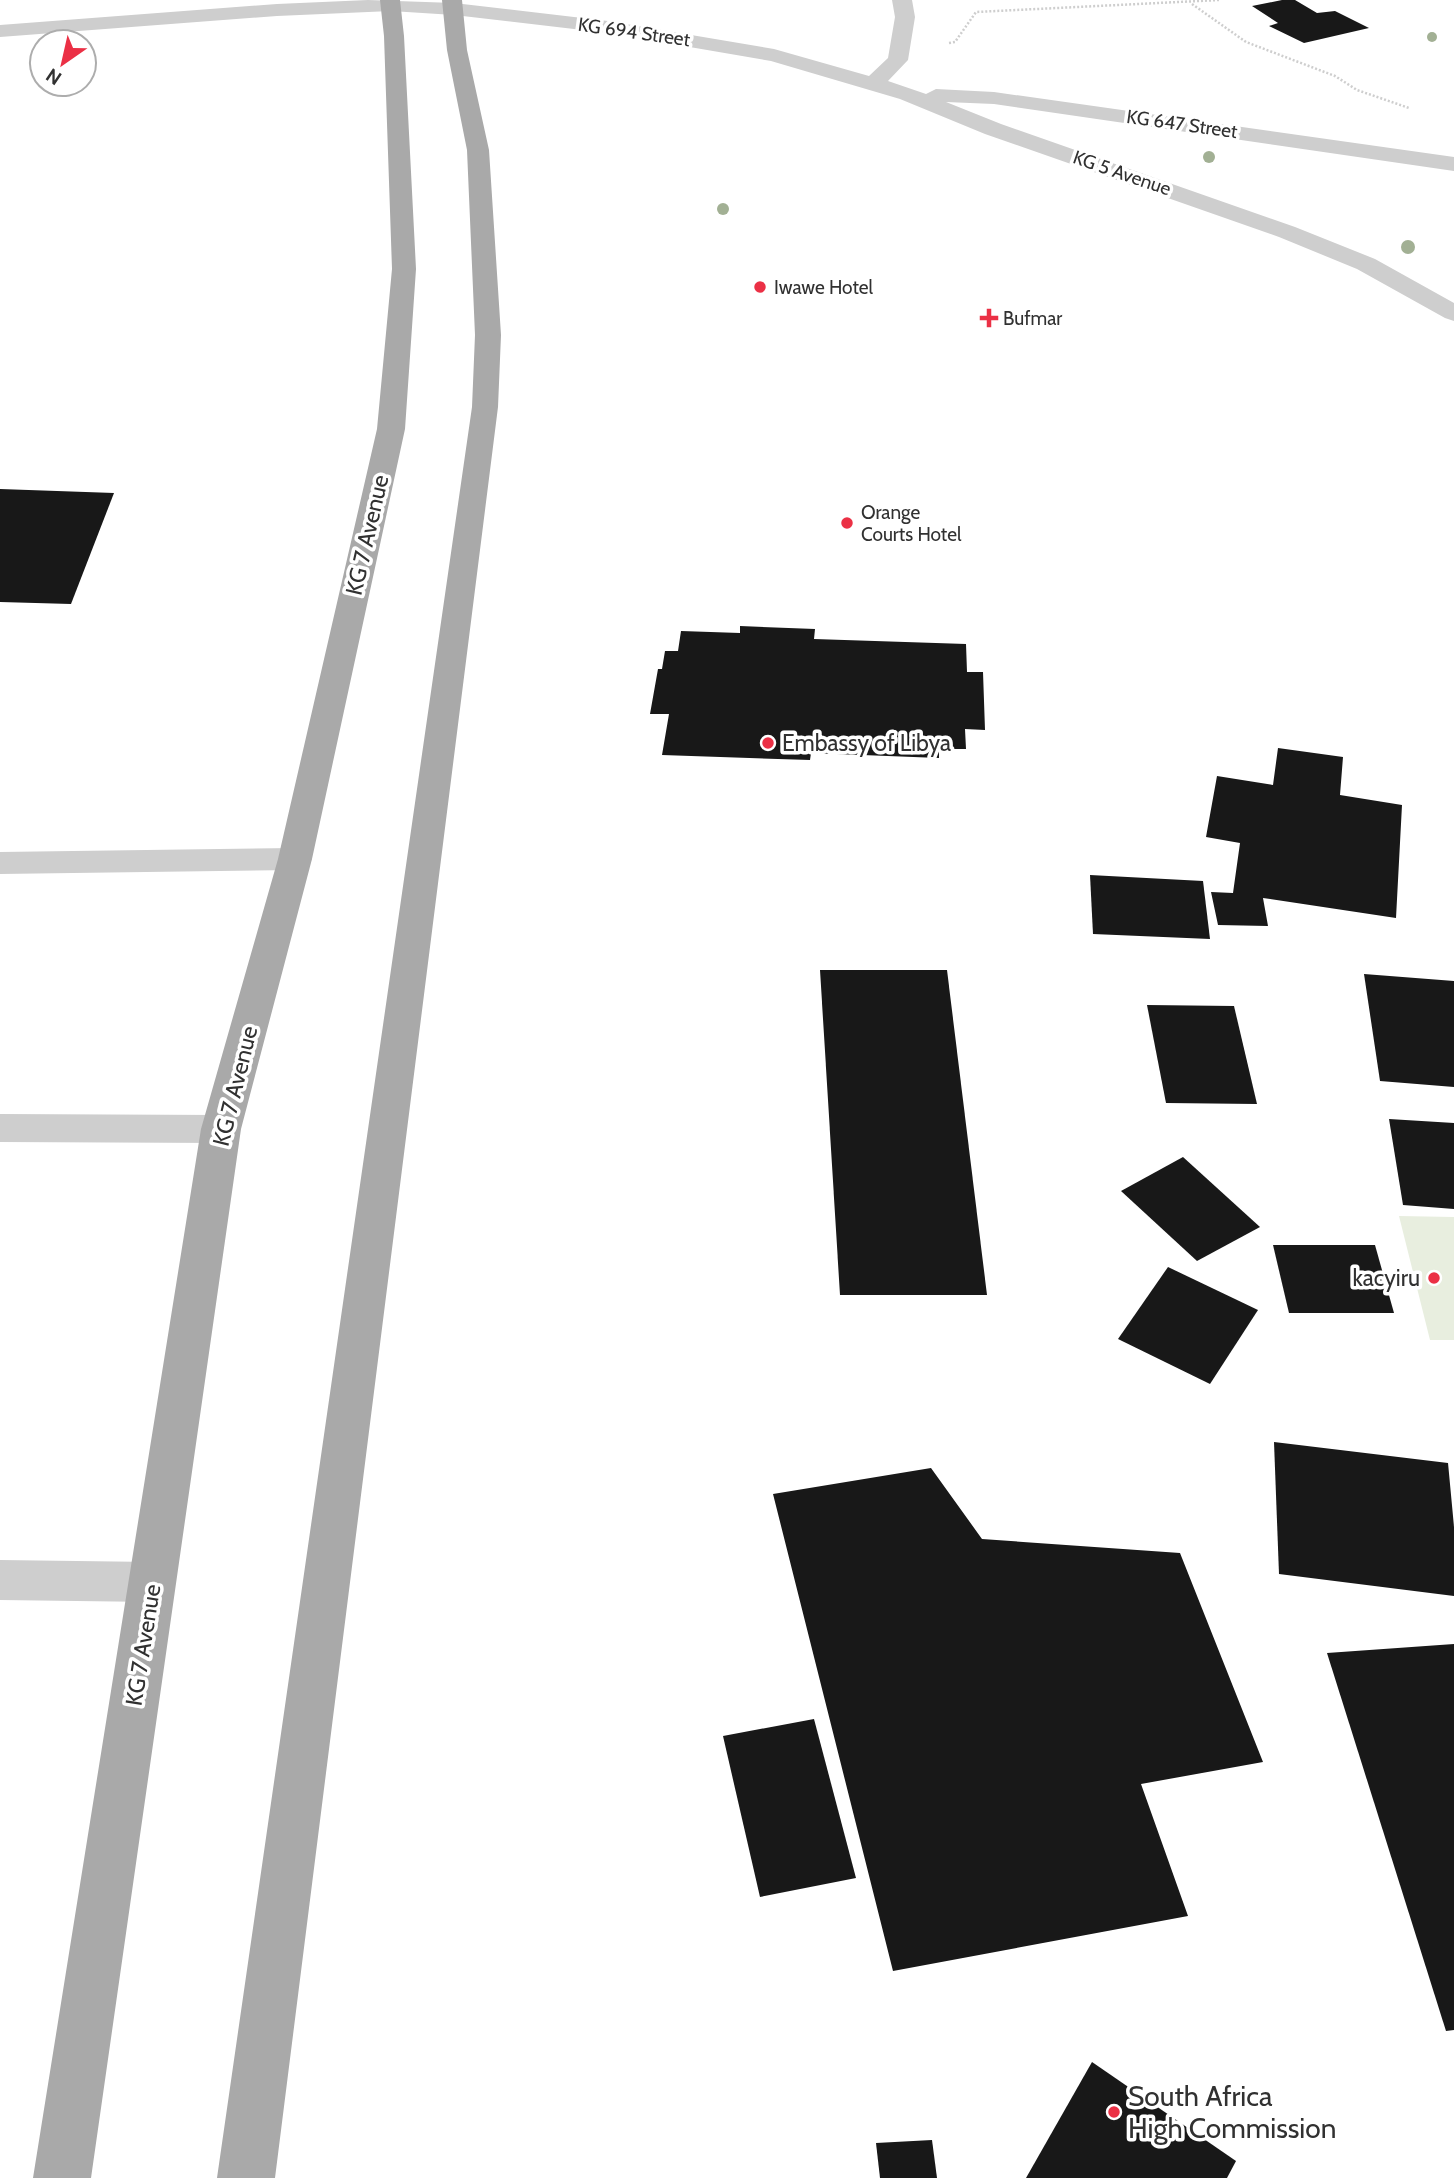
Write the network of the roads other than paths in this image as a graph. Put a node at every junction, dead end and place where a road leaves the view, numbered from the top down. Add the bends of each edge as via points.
1 (902, 0) edge
2 (391, 3) edge
3 (453, 5) edge
4 (0, 31) edge
5 (873, 85) junction
6 (908, 94) junction
7 (1454, 164) edge
8 (1454, 313) edge
9 (295, 859) junction
10 (0, 863) edge
11 (0, 1128) edge
12 (221, 1129) junction
13 (0, 1580) edge
14 (153, 1581) junction
15 (62, 2178) edge
16 (246, 2178) edge

1 - 5 street via 905,17 898,60
2 - 3 street, KG 694 Street
2 - 4 street, KG 694 Street
2 - 9 main road, KG 7 Avenue via 404,269 391,429
3 - 5 street, KG 694 Street via 774,55
3 - 16 main road via 457,50 478,150 488,335 485,407
5 - 6 street, KG 5 Avenue
6 - 7 street, KG 647 Street via 994,98
6 - 8 street, KG 5 Avenue via 993,129 1287,232 1366,264
9 - 10 street
9 - 12 main road, KG 7 Avenue
11 - 12 street
12 - 14 main road, KG 7 Avenue
13 - 14 street
14 - 15 main road, KG 7 Avenue

